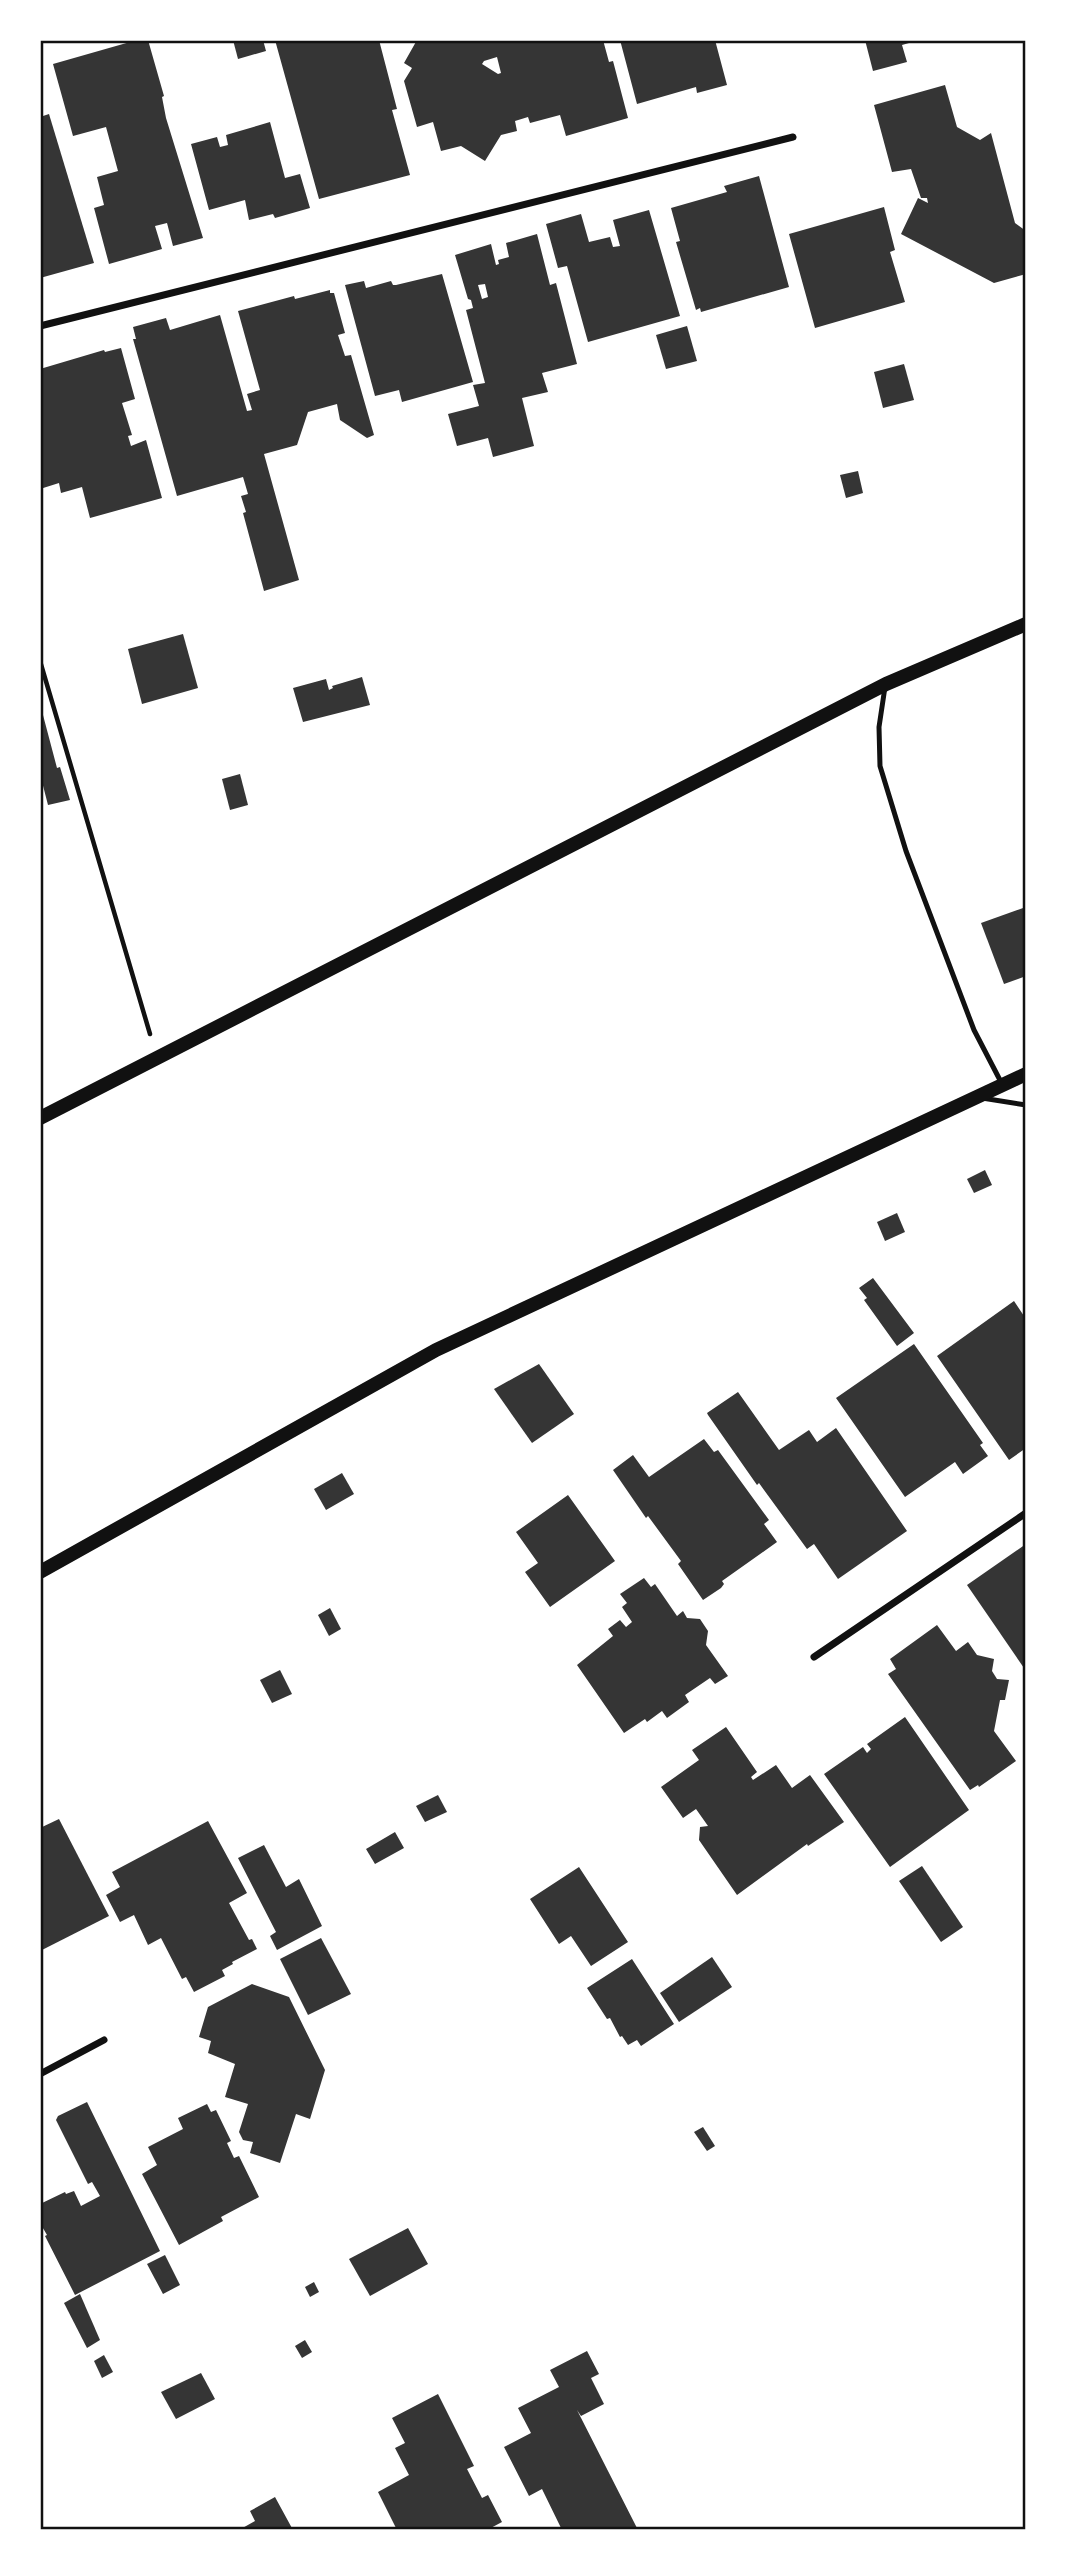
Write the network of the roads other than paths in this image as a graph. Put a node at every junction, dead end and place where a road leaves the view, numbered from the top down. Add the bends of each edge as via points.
1 (793, 137) dead end
2 (40, 326) edge
3 (1026, 624) edge
4 (886, 684) junction
5 (1026, 1074) edge
6 (1002, 1084) junction
7 (976, 1097) junction
8 (1026, 1105) edge
9 (40, 1118) edge
10 (1026, 1513) edge
11 (40, 1572) edge
12 (814, 1657) dead end
13 (104, 2040) dead end
14 (40, 2074) edge

1 - 2 street
3 - 4 main road
4 - 6 lane via 879,727 880,766 906,851 969,1017
4 - 9 main road
5 - 6 main road
6 - 7 main road
7 - 8 lane
7 - 11 main road via 436,1350
10 - 12 street
13 - 14 street

